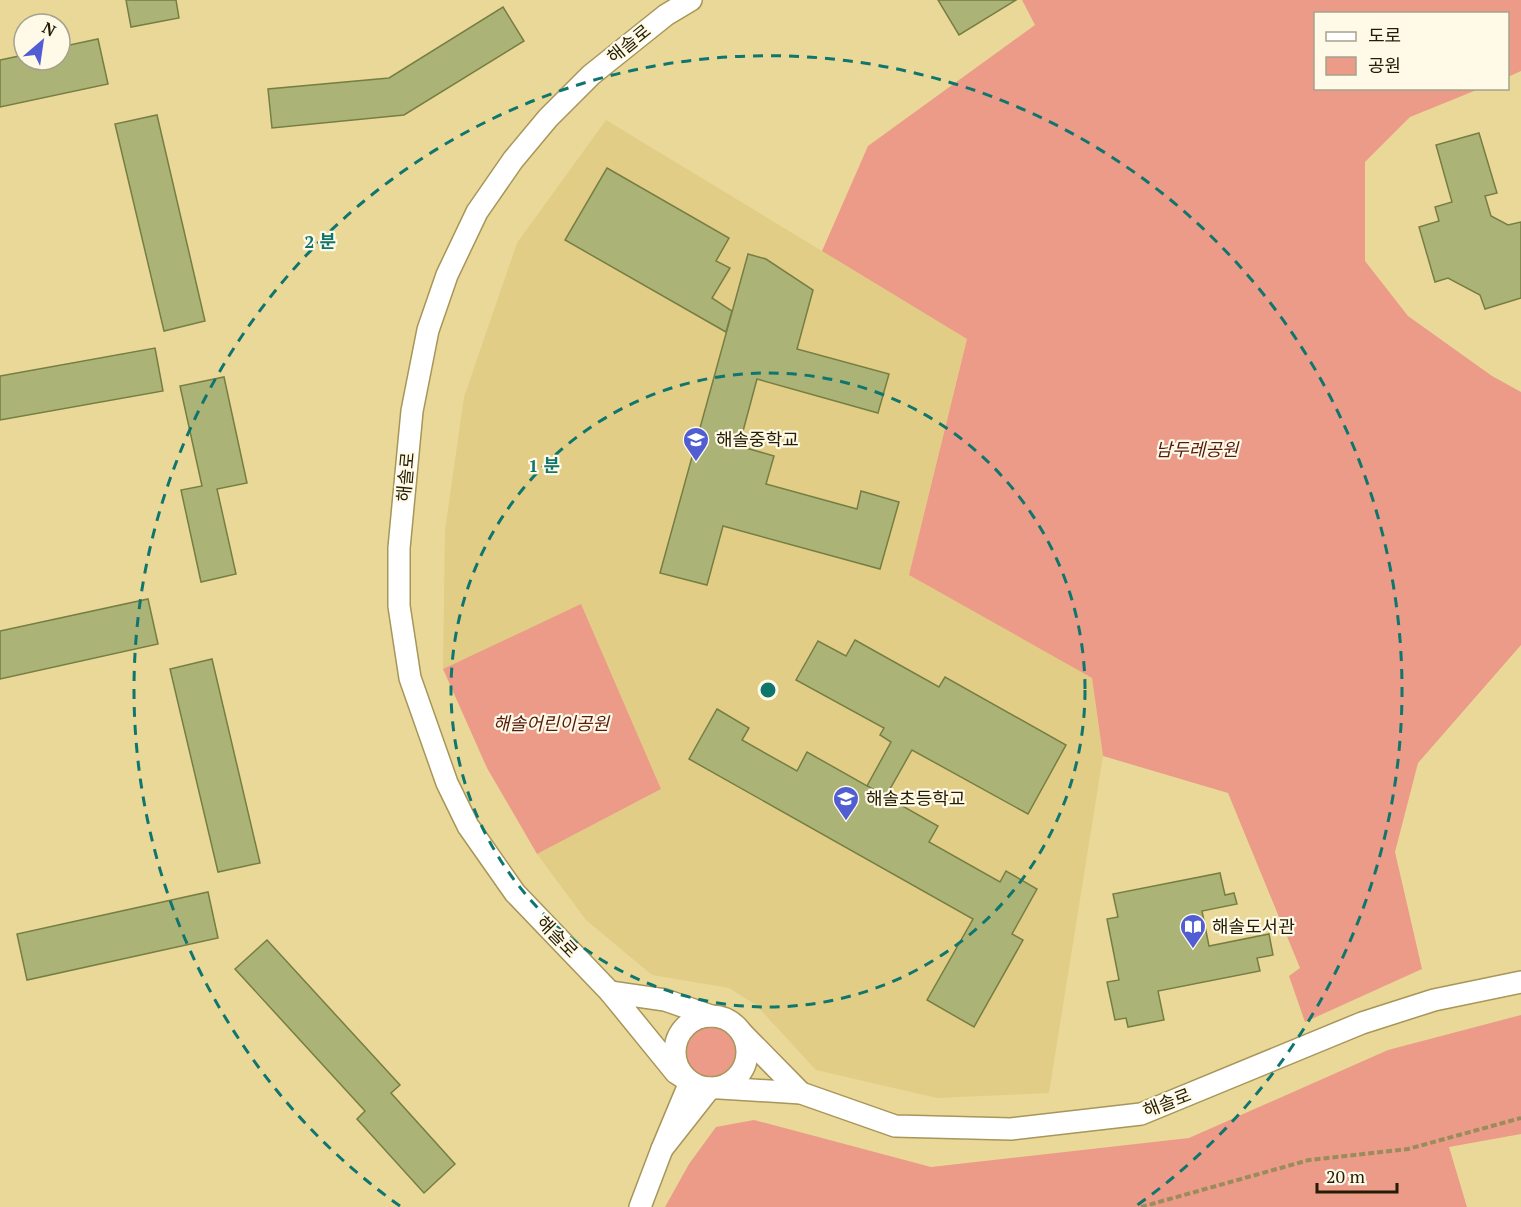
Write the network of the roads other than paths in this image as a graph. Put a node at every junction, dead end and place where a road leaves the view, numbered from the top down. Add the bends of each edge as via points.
1 (691, 0) edge
2 (1521, 982) edge
3 (610, 992) junction
4 (711, 1016) junction
5 (742, 1033) junction
6 (690, 1082) junction
7 (715, 1088) junction
8 (801, 1093) junction
9 (662, 1149) junction
10 (640, 1207) edge

1 - 3 street, 해솔로 via 591,75 513,160 477,212 447,275 428,330 412,411 399,548 399,606 410,678 447,783 468,826 515,893
2 - 8 street, 해솔로 via 1434,1000 1362,1023 1141,1114 1011,1129 895,1126
3 - 4 street via 665,1000
3 - 6 street, 해솔로 via 676,1073
4 - 5 street via 734,1023
4 - 6 street via 687,1023 675,1044 676,1066
5 - 7 street via 747,1044 744,1069 736,1079
5 - 8 street
6 - 7 street
6 - 9 street
7 - 8 street
7 - 9 street
9 - 10 street

